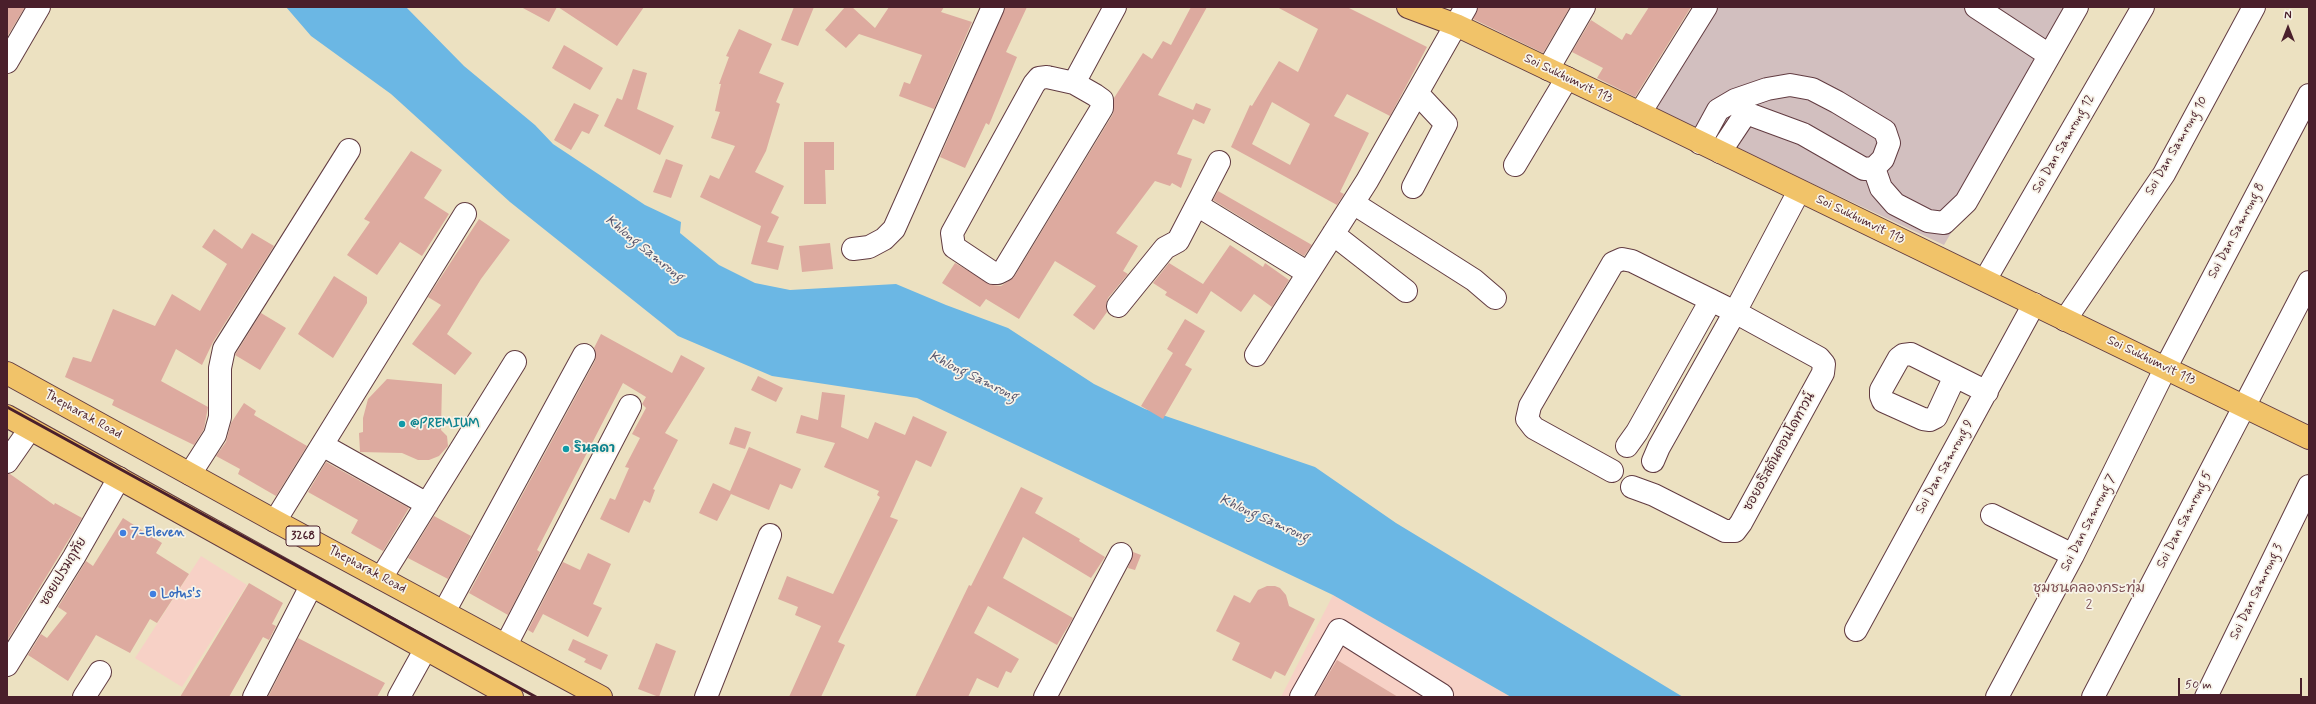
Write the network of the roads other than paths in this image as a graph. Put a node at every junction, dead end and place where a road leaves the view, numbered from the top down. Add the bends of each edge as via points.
1 (39, 7) edge
2 (992, 7) edge
3 (1115, 7) edge
4 (1408, 7) edge
5 (1584, 7) edge
6 (1706, 7) edge
7 (1976, 7) edge
8 (2077, 7) edge
9 (2143, 7) edge
10 (2254, 7) edge
11 (1461, 16) edge
12 (2049, 55) junction
13 (7, 62) edge
14 (1558, 74) junction
15 (1074, 83) junction
16 (1417, 93) junction
17 (2309, 95) edge
18 (1640, 113) junction
19 (1700, 143) junction
20 (349, 150) dead end
21 (1720, 152) junction
22 (1219, 162) dead end
23 (1515, 165) dead end
24 (1874, 168) junction
25 (1413, 187) dead end
26 (1799, 190) junction
27 (1353, 203) junction
28 (1197, 205) junction
29 (465, 214) dead end
30 (1333, 234) junction
31 (853, 249) dead end
32 (1308, 272) junction
33 (1985, 280) junction
34 (2309, 282) edge
35 (1406, 291) dead end
36 (1495, 298) dead end
37 (1711, 300) junction
38 (2034, 304) junction
39 (1118, 306) dead end
40 (1734, 312) junction
41 (2065, 320) junction
42 (584, 354) dead end
43 (1256, 354) dead end
44 (515, 362) dead end
45 (2166, 367) junction
46 (7, 373) edge
47 (1956, 376) dead end
48 (1987, 392) junction
49 (630, 406) dead end
50 (2243, 406) junction
51 (7, 416) edge
52 (30, 429) junction
53 (2309, 438) edge
54 (1627, 446) junction
55 (331, 450) dead end
56 (1653, 461) junction
57 (7, 462) edge
58 (1612, 471) junction
59 (190, 474) junction
60 (119, 478) junction
61 (2309, 486) edge
62 (1632, 487) junction
63 (427, 504) junction
64 (1992, 516) dead end
65 (275, 521) junction
66 (770, 535) dead end
67 (1121, 554) dead end
68 (2073, 556) junction
69 (381, 578) junction
70 (311, 586) junction
71 (444, 612) junction
72 (1856, 630) dead end
73 (506, 645) junction
74 (425, 650) junction
75 (7, 665) edge
76 (100, 672) dead end
77 (84, 697) edge
78 (254, 697) edge
79 (399, 697) edge
80 (512, 697) edge
81 (601, 697) edge
82 (706, 697) edge
83 (1045, 697) edge
84 (1301, 697) edge
85 (1441, 697) edge
86 (1997, 697) edge
87 (2093, 697) edge
88 (2206, 697) edge

1 - 13 street
2 - 31 street via 894,229 884,239 869,247
3 - 15 street
4 - 11 main road, Soi Sukhumvit 113
5 - 14 street
6 - 18 street
7 - 12 street
8 - 12 street
9 - 33 street, Soi Dan Samrong 12
10 - 41 street, Soi Dan Samrong 10 via 2164,174
11 - 14 main road, Soi Sukhumvit 113
11 - 16 street
12 - 24 street via 1966,202 1944,223 1928,221 1895,204 1881,188
14 - 18 main road, Soi Sukhumvit 113
14 - 23 street
15 - 15 street via 1047,77 1039,78 1034,84 952,233 954,247 993,272 1004,270 1102,108 1102,100
16 - 25 street via 1446,124
16 - 27 street
17 - 45 street, Soi Dan Samrong 8
18 - 19 main road, Soi Sukhumvit 113
19 - 21 main road, Soi Sukhumvit 113
19 - 24 street via 1718,110 1734,100 1767,89 1797,86 1812,88 1886,131 1889,143 1882,159
20 - 59 street via 224,349 220,368 221,395 215,435
21 - 24 street via 1746,113 1803,134 1864,169
21 - 26 main road, Soi Sukhumvit 113
22 - 28 street
26 - 33 main road, Soi Sukhumvit 113
26 - 40 street
27 - 30 street
27 - 36 street via 1474,280
28 - 32 street
28 - 39 street via 1178,241 1165,248
29 - 65 street
30 - 32 street
30 - 35 street
32 - 43 street
33 - 38 main road, Soi Sukhumvit 113
34 - 50 street, Soi Dan Samrong 5
37 - 40 street, ซอยอริสตันคอนโดทาวน์
37 - 54 street
37 - 58 street, ซอยอริสตันคอนโดทาวน์ via 1622,258 1613,264 1530,406 1528,419 1534,428
38 - 41 main road, Soi Sukhumvit 113
38 - 48 street, Soi Dan Samrong 9
40 - 56 street
40 - 62 street, ซอยอริสตันคอนโดทาวน์ via 1819,358 1824,364 1823,373 1741,523 1734,530 1725,531 1654,495
41 - 45 main road, Soi Sukhumvit 113
42 - 71 street
44 - 63 street
45 - 50 main road, Soi Sukhumvit 113
45 - 68 street, Soi Dan Samrong 7
46 - 59 main road, Thepharak Road / 3268
47 - 48 street
48 - 72 street, Soi Dan Samrong 9
49 - 73 street
50 - 53 main road, Soi Sukhumvit 113
50 - 87 street, Soi Dan Samrong 5
51 - 52 main road
52 - 57 street
52 - 60 main road
54 - 56 street via 1642,447 1648,451
54 - 58 street via 1617,452
55 - 63 street
56 - 62 street via 1654,471 1651,478 1640,486
58 - 62 street, ซอยอริสตันคอนโดทาวน์ via 1620,482
59 - 65 main road, Thepharak Road / 3268
60 - 70 main road
60 - 75 street, ซอยเปรมฤทัย
61 - 88 street, Soi Dan Samrong 3
63 - 69 street
64 - 68 street
65 - 69 main road, Thepharak Road / 3268
66 - 82 street
67 - 83 street
68 - 86 street, Soi Dan Samrong 7
69 - 71 main road, Thepharak Road / 3268
70 - 74 main road
70 - 78 street
71 - 73 main road, Thepharak Road / 3268
73 - 81 main road, Thepharak Road / 3268
74 - 79 street
74 - 80 main road
76 - 77 street
84 - 85 street via 1339,630 1442,695

